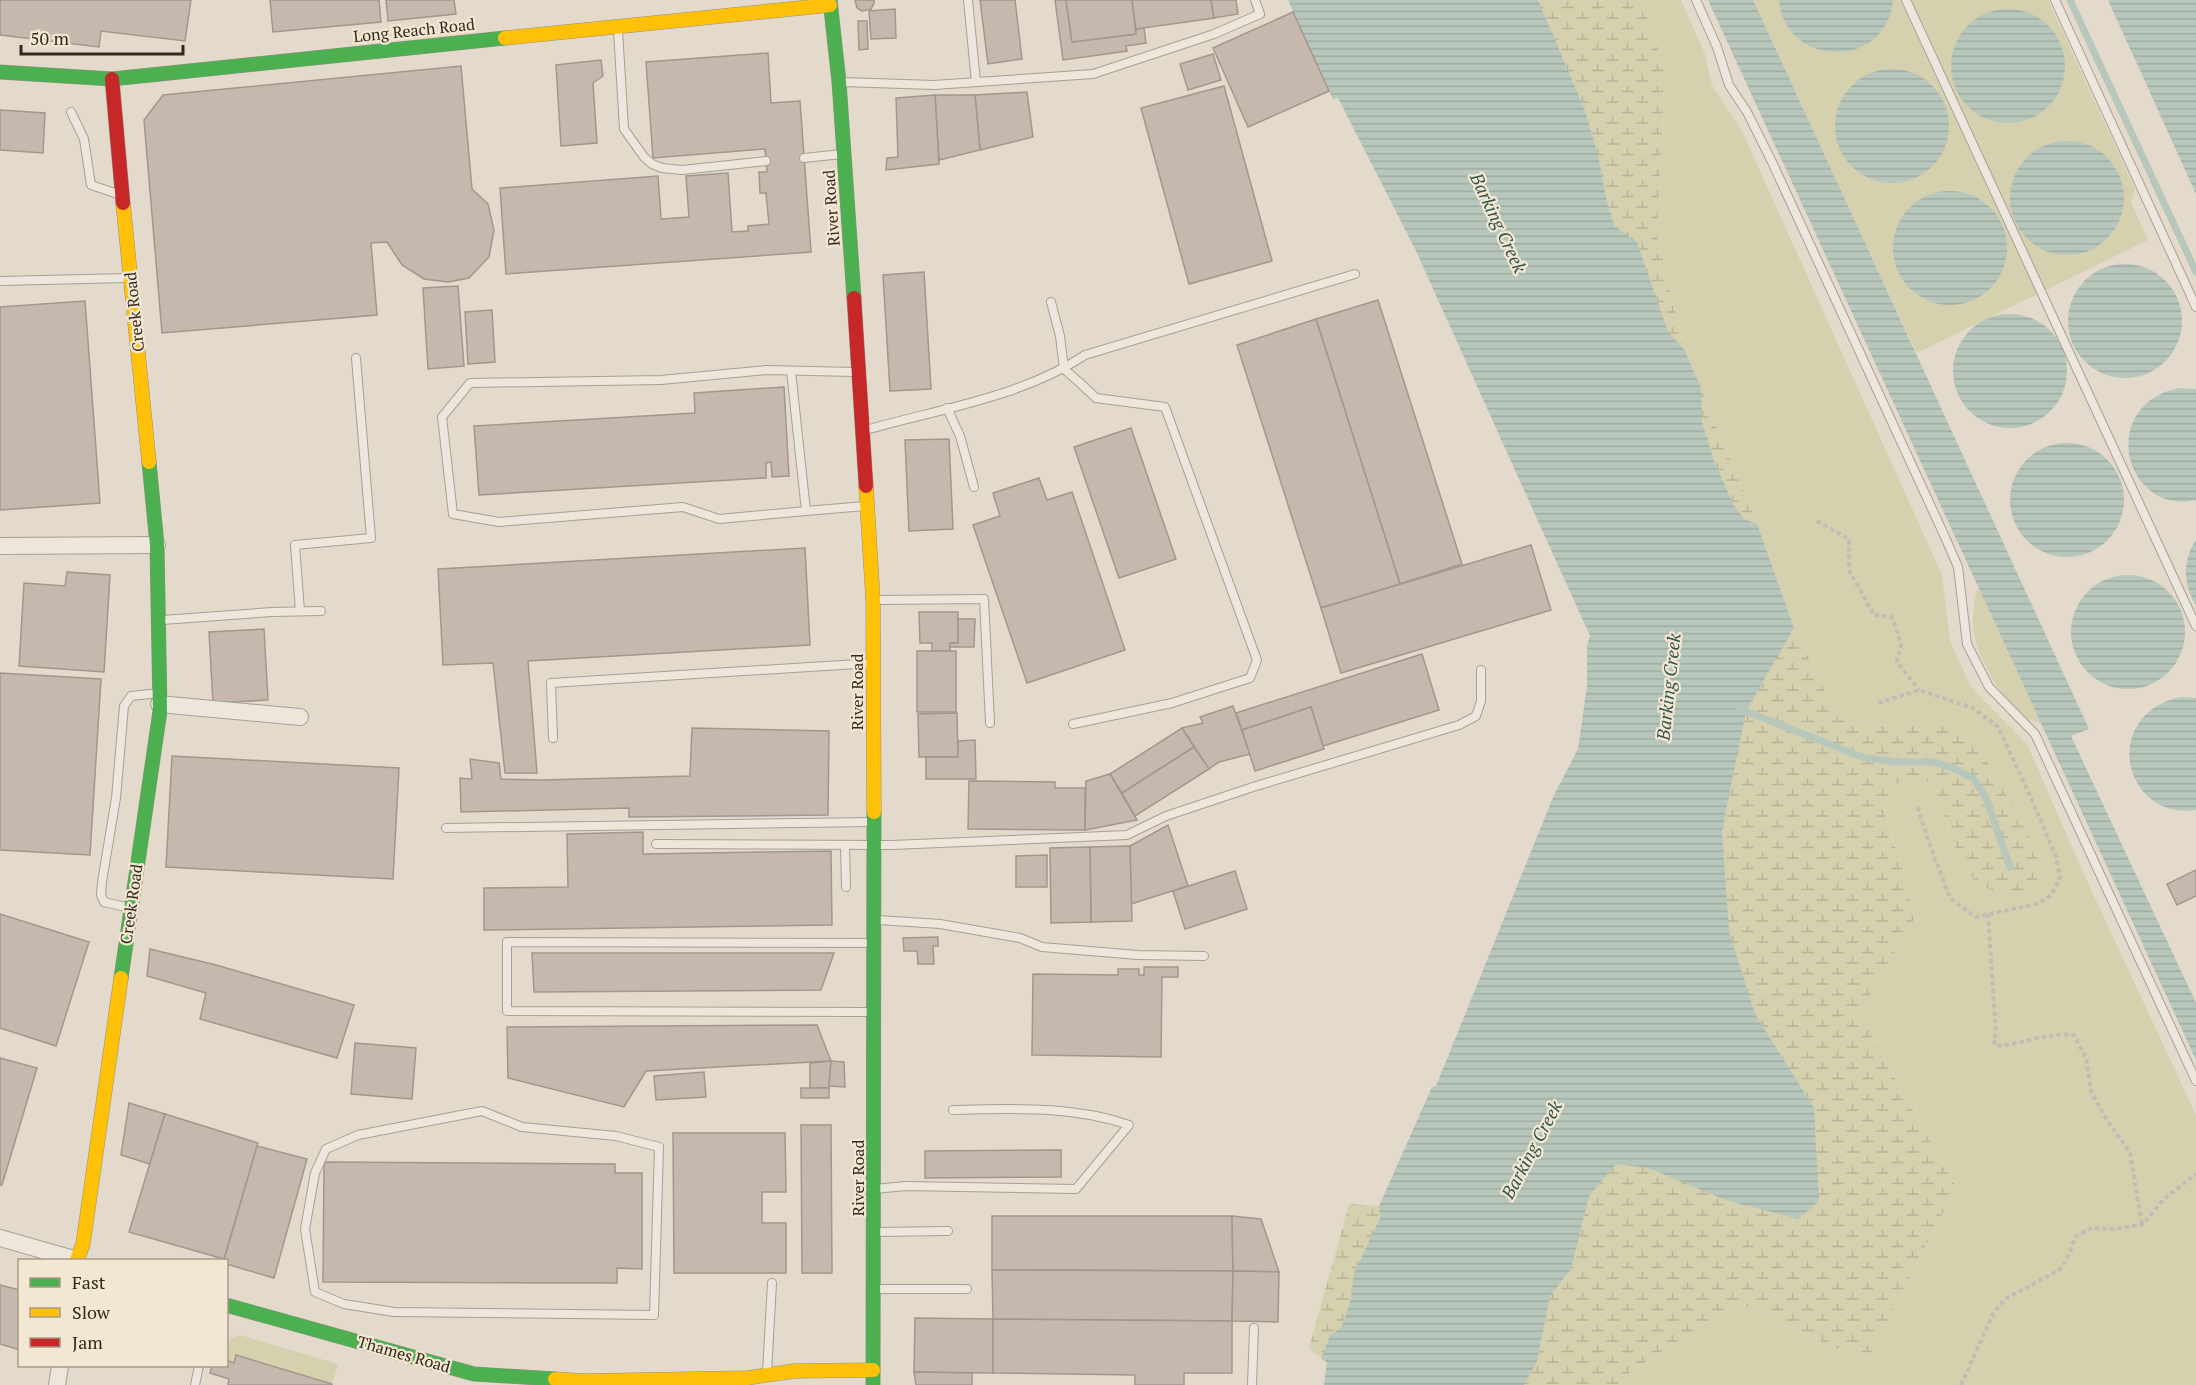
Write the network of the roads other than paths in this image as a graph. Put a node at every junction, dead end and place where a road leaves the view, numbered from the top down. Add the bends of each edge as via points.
1 (968, 0) edge
2 (1255, 0) edge
3 (1696, 0) edge
4 (1906, 0) edge
5 (2055, 0) edge
6 (830, 3) edge
7 (617, 27) junction
8 (0, 72) edge
9 (112, 79) junction
10 (838, 82) junction
11 (976, 82) junction
12 (71, 112) dead end
13 (843, 153) junction
14 (804, 158) dead end
15 (766, 162) dead end
16 (122, 195) junction
17 (1355, 274) dead end
18 (131, 278) junction
19 (0, 281) edge
20 (1051, 302) dead end
21 (2196, 307) edge
22 (356, 358) dead end
23 (1064, 369) junction
24 (791, 371) junction
25 (859, 372) junction
26 (947, 408) junction
27 (863, 431) junction
28 (974, 487) dead end
29 (868, 506) junction
30 (806, 511) junction
31 (157, 545) junction
32 (0, 546) edge
33 (873, 600) junction
34 (300, 611) junction
35 (321, 611) dead end
36 (158, 621) junction
37 (2196, 626) edge
38 (873, 663) junction
39 (1481, 670) dead end
40 (159, 698) junction
41 (300, 717) dead end
42 (990, 723) dead end
43 (1072, 724) dead end
44 (553, 738) dead end
45 (873, 822) junction
46 (446, 828) dead end
47 (656, 844) dead end
48 (845, 845) junction
49 (874, 845) junction
50 (846, 887) dead end
51 (130, 908) junction
52 (874, 920) junction
53 (874, 943) junction
54 (1204, 956) dead end
55 (874, 1012) junction
56 (2196, 1081) edge
57 (953, 1110) dead end
58 (874, 1189) junction
59 (948, 1231) dead end
60 (874, 1232) junction
61 (0, 1238) edge
62 (74, 1259) edge
63 (77, 1259) edge
64 (772, 1283) dead end
65 (873, 1289) junction
66 (967, 1289) dead end
67 (228, 1306) edge
68 (654, 1315) joint
69 (1254, 1328) dead end
70 (60, 1367) edge
71 (199, 1367) edge
72 (873, 1370) junction
73 (747, 1378) joint
74 (765, 1380) edge
75 (555, 1382) edge
76 (57, 1385) edge
77 (195, 1385) edge
78 (873, 1385) edge
79 (1252, 1385) edge

1 - 11 lane
2 - 11 lane via 1260,14 1214,34 1093,74
3 - 56 lane via 1729,85 1772,162 1958,567 1967,644 1989,687 2035,734
4 - 37 lane
5 - 21 lane
6 - 7 street, Long Reach Road
6 - 10 street, River Road
7 - 9 street, Long Reach Road
7 - 15 lane via 624,129 644,158 652,165 682,170
8 - 9 street, Long Reach Road
9 - 16 street, Creek Road
10 - 11 lane
10 - 13 street, River Road
12 - 16 lane via 84,139 91,184
13 - 14 lane
13 - 25 street, River Road
16 - 18 street, Creek Road
17 - 23 lane via 1085,355
18 - 19 lane
18 - 31 street, Creek Road
20 - 23 lane
22 - 34 lane via 371,538 295,545
23 - 26 lane via 1011,391
23 - 43 lane via 1096,398 1165,407 1257,660 1250,678 1172,703
24 - 25 lane
24 - 30 lane
24 - 30 lane via 731,372 661,380 470,383 442,417 453,514 499,522 683,507 719,519
25 - 27 street, River Road
26 - 27 lane
26 - 28 lane via 960,436
27 - 29 street, River Road
29 - 30 lane
29 - 33 street, River Road
31 - 32 street
31 - 36 street, Creek Road
33 - 38 street, River Road
33 - 42 lane via 984,599
34 - 35 lane
34 - 36 lane
36 - 40 street, Creek Road
38 - 44 lane via 551,683
38 - 45 street, River Road
39 - 49 lane via 1481,701 1476,716 1459,725 1253,787 1166,816 1127,835
40 - 41 street
40 - 51 street, Creek Road
40 - 51 lane via 131,696 124,706 116,798 101,895 104,902
45 - 46 lane
45 - 49 street, River Road
47 - 48 lane
48 - 49 lane
48 - 50 lane
49 - 52 street, River Road
51 - 63 street, Creek Road via 83,1244
52 - 53 street, River Road
52 - 54 lane via 940,924 1020,938 1042,948
53 - 55 street, River Road
53 - 55 lane via 507,942 507,1011
55 - 58 street, River Road
57 - 58 lane via 1039,1108 1110,1118 1128,1125 1076,1189
58 - 60 street, River Road
59 - 60 lane
60 - 65 street, River Road
61 - 62 street
64 - 74 lane
65 - 66 lane
65 - 72 street, River Road
67 - 75 street, Thames Road via 474,1374
68 - 68 lane via 659,1146 616,1136 522,1127 482,1111 358,1135 326,1149 315,1173 304,1228 315,1292 345,1304 394,1312
69 - 79 lane
70 - 76 street
71 - 77 lane
72 - 74 street via 794,1371
72 - 78 street, River Road
73 - 74 street
73 - 75 street, Thames Road

